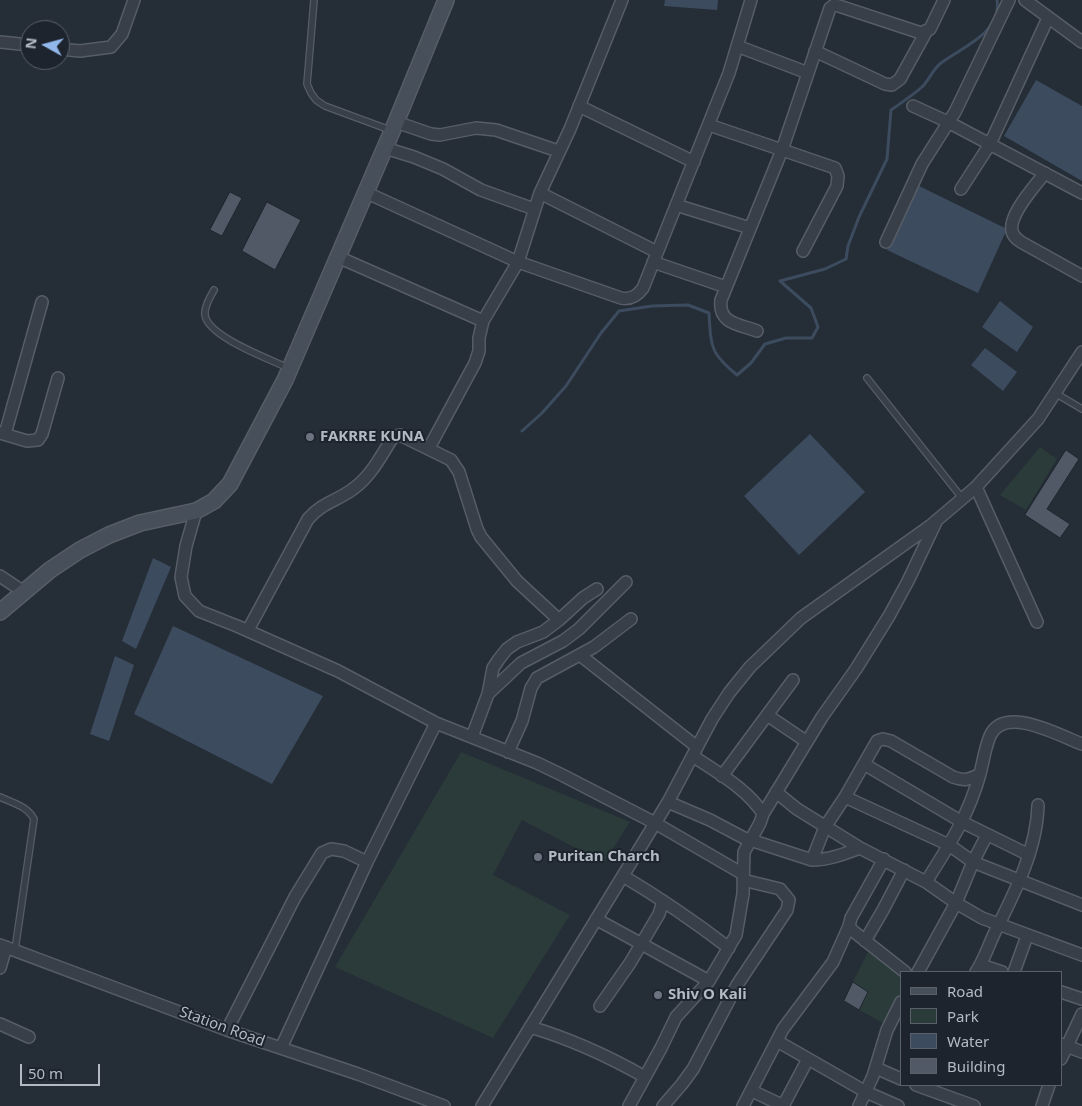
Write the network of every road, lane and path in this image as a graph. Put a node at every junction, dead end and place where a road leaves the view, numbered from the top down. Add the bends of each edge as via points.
1 (134, 0) edge
2 (314, 0) edge
3 (446, 0) edge
4 (622, 0) edge
5 (751, 0) edge
6 (944, 0) edge
7 (1009, 0) edge
8 (1025, 0) edge
9 (1048, 18) junction
10 (926, 32) junction
11 (0, 42) edge
12 (1082, 42) edge
13 (20, 44) edge
14 (737, 46) junction
15 (70, 50) edge
16 (815, 51) junction
17 (808, 73) junction
18 (579, 106) junction
19 (913, 106) dead end
20 (948, 122) junction
21 (709, 125) junction
22 (394, 126) junction
23 (990, 144) junction
24 (385, 148) junction
25 (782, 150) junction
26 (558, 151) junction
27 (694, 162) junction
28 (1044, 173) junction
29 (960, 189) dead end
30 (365, 192) junction
31 (540, 193) junction
32 (1082, 193) edge
33 (676, 205) junction
34 (534, 209) junction
35 (750, 228) junction
36 (886, 242) dead end
37 (803, 251) dead end
38 (338, 257) junction
39 (655, 257) junction
40 (518, 262) junction
41 (1082, 276) edge
42 (726, 287) junction
43 (214, 290) dead end
44 (42, 302) dead end
45 (483, 320) junction
46 (757, 331) dead end
47 (1082, 352) edge
48 (290, 368) junction
49 (58, 378) dead end
50 (867, 378) dead end
51 (1055, 393) junction
52 (1082, 409) edge
53 (3, 434) edge
54 (429, 448) junction
55 (976, 487) junction
56 (962, 498) junction
57 (196, 510) junction
58 (937, 520) junction
59 (0, 576) edge
60 (626, 582) dead end
61 (597, 589) dead end
62 (24, 592) junction
63 (0, 612) edge
64 (631, 618) dead end
65 (559, 620) junction
66 (1037, 622) dead end
67 (248, 630) junction
68 (580, 655) junction
69 (793, 680) dead end
70 (488, 694) junction
71 (767, 715) junction
72 (436, 723) junction
73 (472, 737) junction
74 (807, 742) junction
75 (1082, 744) edge
76 (695, 751) junction
77 (508, 752) junction
78 (864, 764) junction
79 (980, 774) junction
80 (722, 776) junction
81 (776, 792) junction
82 (0, 797) edge
83 (845, 797) junction
84 (668, 802) junction
85 (1038, 805) dead end
86 (763, 814) junction
87 (962, 822) junction
88 (655, 823) junction
89 (825, 827) junction
90 (988, 835) junction
91 (750, 840) junction
92 (949, 845) junction
93 (860, 848) junction
94 (1028, 855) junction
95 (884, 859) junction
96 (812, 860) junction
97 (367, 862) junction
98 (973, 862) junction
99 (904, 870) junction
100 (623, 876) junction
101 (743, 877) junction
102 (1018, 880) junction
103 (926, 882) junction
104 (663, 901) junction
105 (956, 903) junction
106 (1082, 905) edge
107 (596, 919) junction
108 (999, 925) junction
109 (850, 926) junction
110 (1027, 936) junction
111 (865, 941) junction
112 (641, 943) junction
113 (7, 947) edge
114 (729, 948) junction
115 (1082, 955) edge
116 (0, 968) edge
117 (978, 969) edge
118 (904, 971) edge
119 (919, 971) edge
120 (994, 971) edge
121 (1014, 971) edge
122 (709, 981) junction
123 (1062, 992) edge
124 (1082, 999) edge
125 (600, 1006) dead end
126 (900, 1006) edge
127 (1082, 1014) edge
128 (896, 1023) edge
129 (0, 1024) edge
130 (530, 1027) junction
131 (227, 1030) junction
132 (29, 1037) dead end
133 (777, 1041) junction
134 (1064, 1045) edge
135 (281, 1048) junction
136 (1082, 1052) edge
137 (808, 1059) junction
138 (876, 1068) junction
139 (645, 1077) junction
140 (900, 1079) edge
141 (919, 1086) edge
142 (1049, 1086) edge
143 (752, 1090) junction
144 (866, 1092) junction
145 (444, 1106) edge
146 (482, 1106) edge
147 (629, 1106) edge
148 (663, 1106) edge
149 (743, 1106) edge
150 (783, 1106) edge
151 (859, 1106) edge
152 (898, 1106) edge
153 (974, 1106) edge
154 (1042, 1106) edge

1 - 15 street via 122,34 111,47
2 - 22 lane via 307,84 311,93 325,106
3 - 22 main road
4 - 18 street
5 - 14 street
6 - 10 street
7 - 20 street
8 - 9 street
9 - 12 street
9 - 23 street
10 - 16 street via 917,32 834,5 828,12
10 - 16 street via 900,79 892,84 885,84
11 - 13 street
14 - 17 street
14 - 21 street
16 - 17 street
17 - 25 street
18 - 26 street
18 - 27 street
19 - 20 street
20 - 23 street
20 - 36 street via 922,164
21 - 25 street
21 - 27 street
22 - 24 main road
22 - 26 street via 440,135 476,128 496,130
23 - 28 street
23 - 29 street
24 - 30 main road
24 - 34 street
25 - 35 street
25 - 37 street via 835,168 838,176 837,186
26 - 31 street
27 - 33 street
28 - 32 street
28 - 41 street via 1017,210 1011,228 1013,234
30 - 38 main road
30 - 40 street
31 - 34 street
31 - 39 street
33 - 35 street
33 - 39 street
34 - 40 street
35 - 42 street
38 - 45 street
38 - 48 main road
39 - 40 street via 639,294 628,299
39 - 42 street
40 - 45 street
42 - 46 street via 721,300 722,315 726,320
43 - 48 lane via 205,315 213,328 234,343
44 - 53 street
45 - 54 street via 475,363
47 - 51 street
48 - 57 main road via 230,484 214,501
49 - 53 street via 38,440 27,441
50 - 56 lane
51 - 52 lane
51 - 55 street via 1038,419
54 - 65 street via 456,466 481,536 517,580
54 - 67 street via 406,436 395,436 358,486 316,510 301,528
55 - 56 street
55 - 66 street
56 - 58 street
57 - 62 main road via 109,535 50,570
57 - 67 street via 181,577 185,596 199,611
58 - 74 street via 889,616
58 - 76 street via 801,618 750,667 729,693
59 - 62 street
60 - 70 street via 579,629 521,663
61 - 65 street
62 - 63 main road
64 - 68 street via 608,638
65 - 70 street via 543,632 507,649 493,668
67 - 72 street via 360,682
68 - 76 street
68 - 77 street via 537,678
69 - 71 street
70 - 73 street
71 - 74 street
71 - 80 street
72 - 73 street
72 - 97 street
73 - 77 street
74 - 81 street
75 - 79 street via 1025,722 1007,722 996,727 990,735
76 - 80 street
76 - 84 street
77 - 88 street via 554,771
78 - 79 street via 877,741 883,739 962,781
78 - 83 street
78 - 87 street
79 - 87 street
80 - 86 street via 757,804
81 - 86 street
81 - 89 street
82 - 113 lane via 24,807 34,819
83 - 89 street
83 - 92 street
84 - 88 street
84 - 91 street
85 - 94 street via 1038,823
86 - 91 street
87 - 90 street
87 - 92 street
88 - 100 street
88 - 101 street
89 - 93 street
89 - 96 street
90 - 94 street
90 - 98 street
91 - 96 street
91 - 101 street via 744,852
92 - 98 street
92 - 103 street
93 - 95 street
93 - 96 street via 835,857
94 - 102 street
95 - 99 street
95 - 109 street via 851,918
97 - 131 street via 344,851 331,849 322,853 295,897
97 - 135 street
98 - 102 street
98 - 105 street
99 - 103 street
99 - 111 street
100 - 104 street
100 - 107 street
101 - 114 street via 739,921
101 - 148 street via 780,889 789,900 787,910 734,991 693,1069
102 - 106 street
102 - 108 street
103 - 105 street
104 - 112 street
104 - 114 street
105 - 108 street
105 - 119 street
107 - 112 street
107 - 130 street
108 - 110 street
108 - 117 street
109 - 111 street
109 - 133 street via 833,962
110 - 115 street
110 - 121 street
111 - 118 street
112 - 122 street
112 - 125 street
113 - 116 street
113 - 131 street, Station Road
114 - 122 street
117 - 120 street
122 - 139 street via 676,1017
123 - 124 street
126 - 128 street
127 - 134 street
128 - 138 street via 887,1030
129 - 132 street
130 - 139 street via 581,1044
130 - 146 street
131 - 135 street, Station Road
133 - 137 street
133 - 143 street
134 - 136 street
135 - 145 street, Station Road
137 - 144 street
137 - 150 street
138 - 140 street
138 - 144 street
139 - 147 street
141 - 153 street
142 - 154 street
143 - 149 street
143 - 150 street
144 - 151 street
144 - 152 street

